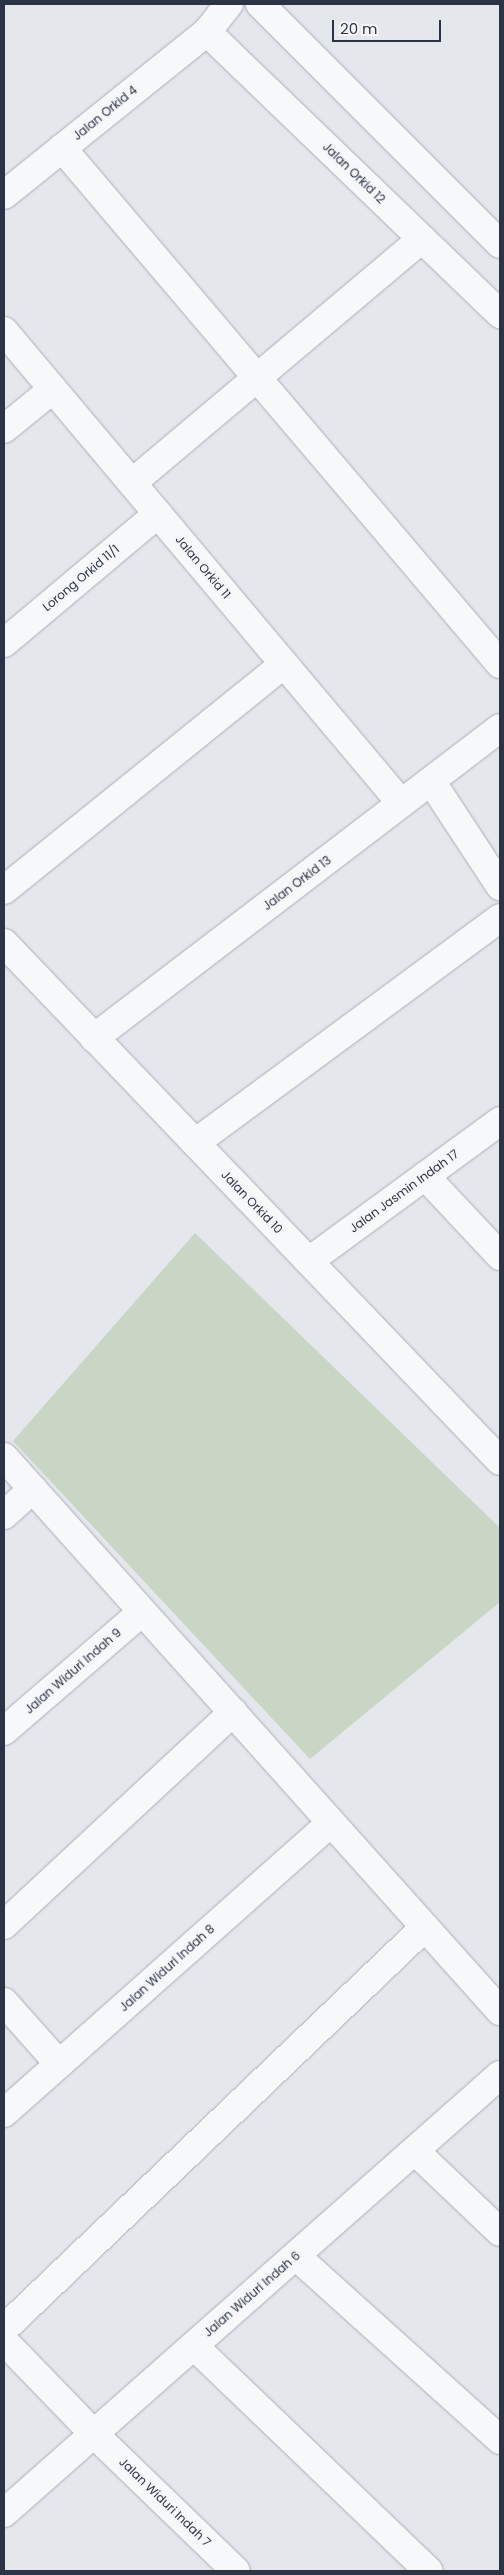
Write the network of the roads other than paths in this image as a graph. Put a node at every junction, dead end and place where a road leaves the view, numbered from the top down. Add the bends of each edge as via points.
1 (229, 4) edge
2 (260, 4) edge
3 (207, 32) junction
4 (62, 148) junction
5 (4, 195) edge
6 (422, 238) junction
7 (500, 244) edge
8 (500, 314) edge
9 (4, 331) edge
10 (257, 378) junction
11 (53, 389) junction
12 (4, 429) edge
13 (132, 483) junction
14 (158, 514) junction
15 (4, 643) edge
16 (284, 664) junction
17 (500, 664) edge
18 (500, 728) edge
19 (431, 781) junction
20 (402, 803) junction
21 (500, 886) edge
22 (4, 890) edge
23 (500, 918) edge
24 (4, 943) edge
25 (94, 1038) junction
26 (500, 1121) edge
27 (195, 1143) junction
28 (425, 1176) junction
29 (500, 1256) edge
30 (309, 1261) junction
31 (4, 1457) edge
32 (500, 1461) edge
33 (33, 1489) junction
34 (4, 1515) edge
35 (142, 1612) junction
36 (233, 1712) junction
37 (4, 1731) edge
38 (331, 1823) junction
39 (4, 1925) edge
40 (425, 1927) junction
41 (4, 2002) edge
42 (500, 2011) edge
43 (59, 2064) junction
44 (500, 2075) edge
45 (4, 2113) edge
46 (415, 2151) junction
47 (500, 2232) edge
48 (296, 2256) junction
49 (4, 2328) edge
50 (4, 2341) edge
51 (194, 2346) junction
52 (94, 2434) junction
53 (500, 2440) edge
54 (4, 2513) edge
55 (236, 2571) edge
56 (429, 2571) edge

1 - 3 street, Jalan Orkid 4
2 - 7 street
3 - 4 street, Jalan Orkid 4
3 - 6 street, Jalan Orkid 12
4 - 5 street, Jalan Orkid 4
4 - 10 street
6 - 8 street, Jalan Orkid 12
6 - 10 street
9 - 11 street, Jalan Orkid 11
10 - 13 street
10 - 17 street
11 - 12 street
11 - 13 street, Jalan Orkid 11
13 - 14 street, Jalan Orkid 11
14 - 15 street, Lorong Orkid 11/1
14 - 16 street, Jalan Orkid 11
16 - 20 street, Jalan Orkid 11
16 - 22 street
18 - 19 street, Jalan Orkid 13
19 - 20 street, Jalan Orkid 13
19 - 21 street
20 - 25 street, Jalan Orkid 13
23 - 27 street
24 - 25 street, Jalan Orkid 10
25 - 27 street, Jalan Orkid 10
26 - 28 street, Jalan Jasmin Indah 17
27 - 30 street, Jalan Orkid 10
28 - 29 street
28 - 30 street, Jalan Jasmin Indah 17
30 - 32 street, Jalan Orkid 10
31 - 33 street
33 - 34 street
33 - 35 street
35 - 36 street
35 - 37 street, Jalan Widuri Indah 9
36 - 38 street
36 - 39 street
38 - 40 street
38 - 43 street, Jalan Widuri Indah 8
40 - 42 street
40 - 49 street
41 - 43 street
43 - 45 street, Jalan Widuri Indah 8
44 - 46 street, Jalan Widuri Indah 6
46 - 47 street
46 - 48 street, Jalan Widuri Indah 6
48 - 51 street, Jalan Widuri Indah 6
48 - 53 street
50 - 52 street, Jalan Widuri Indah 7
51 - 52 street, Jalan Widuri Indah 6
51 - 56 street
52 - 54 street, Jalan Widuri Indah 6
52 - 55 street, Jalan Widuri Indah 7

